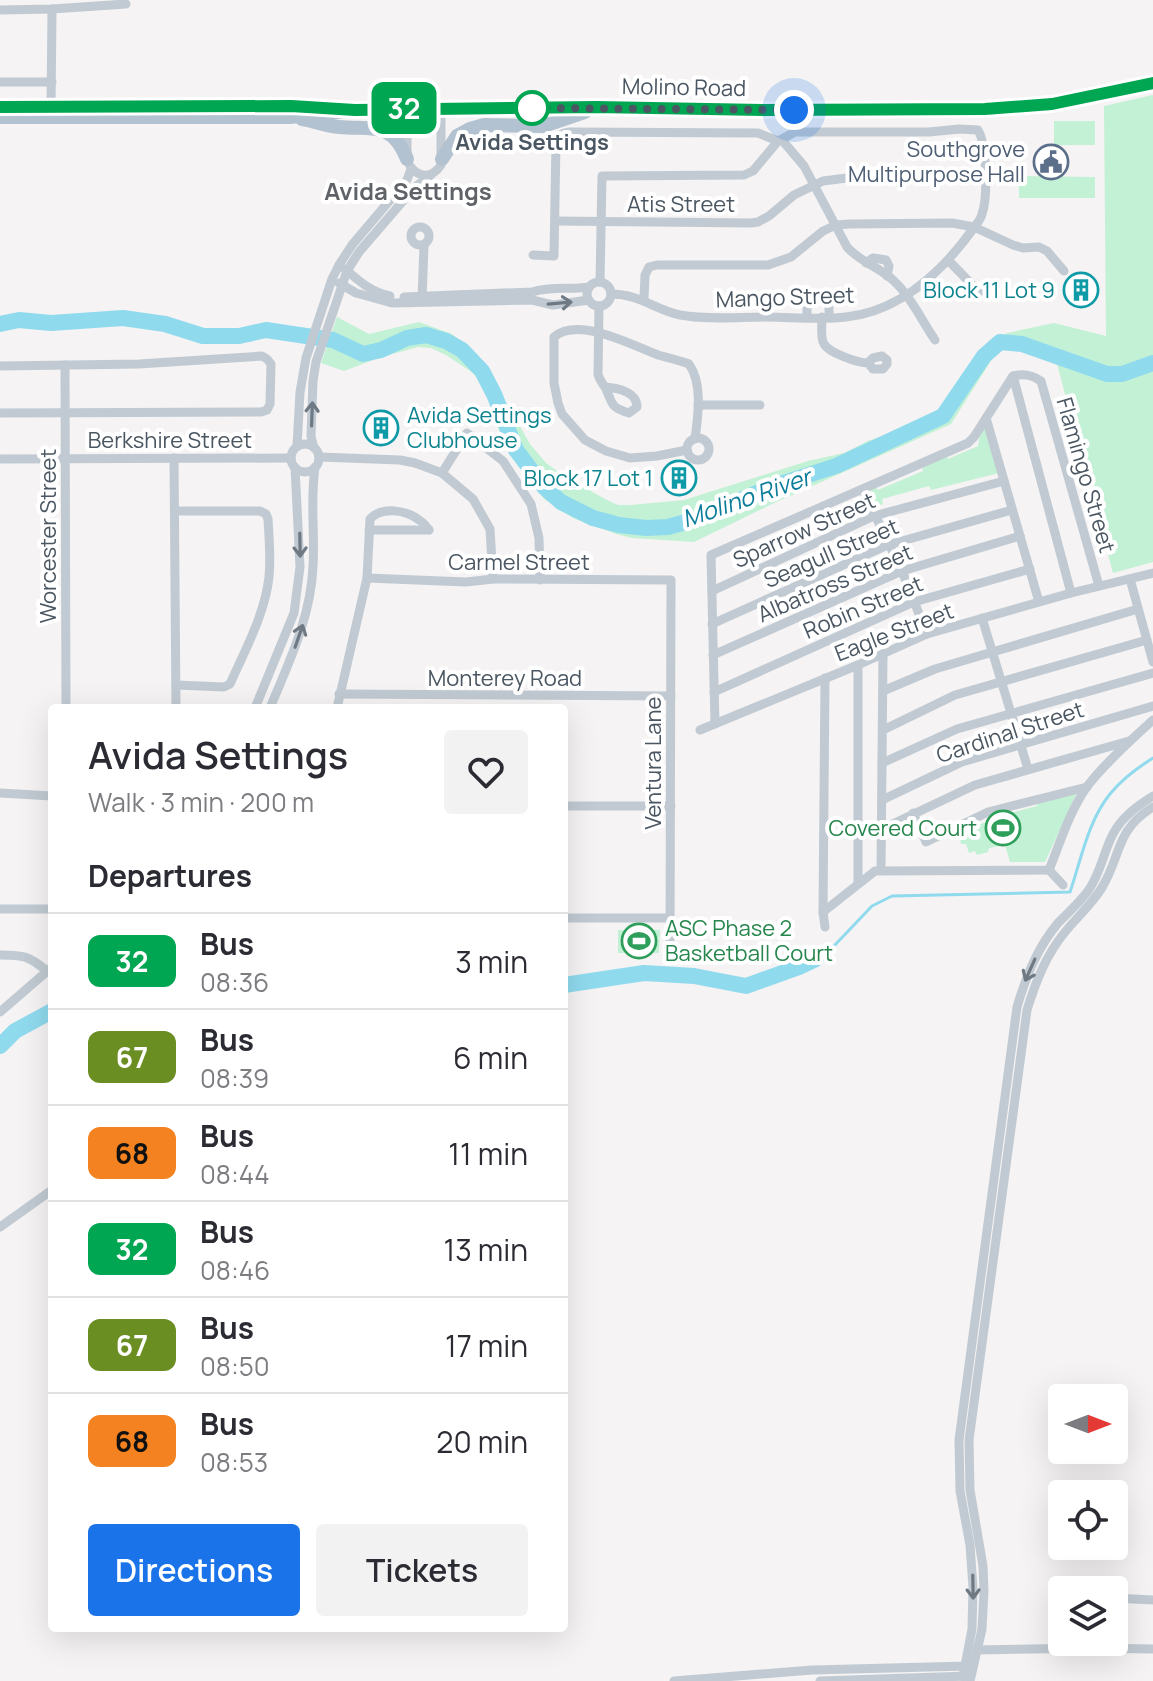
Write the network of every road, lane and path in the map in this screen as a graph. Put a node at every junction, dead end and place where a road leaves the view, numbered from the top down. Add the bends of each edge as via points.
1 (126, 4) dead end
2 (52, 9) junction
3 (0, 10) edge
4 (0, 82) edge
5 (52, 82) junction
6 (1153, 83) edge
7 (0, 107) edge
8 (596, 107) junction
9 (407, 108) junction
10 (441, 108) junction
11 (355, 110) junction
12 (51, 113) junction
13 (0, 117) edge
14 (290, 117) junction
15 (780, 140) junction
16 (442, 159) junction
17 (409, 164) junction
18 (431, 175) junction
19 (985, 175) junction
20 (815, 185) junction
21 (555, 221) junction
22 (601, 222) junction
23 (836, 225) junction
24 (974, 227) junction
25 (424, 245) dead end
26 (533, 255) dead end
27 (949, 261) junction
28 (343, 268) junction
29 (1064, 271) dead end
30 (337, 282) junction
31 (600, 282) junction
32 (589, 287) junction
33 (980, 293) dead end
34 (611, 294) junction
35 (906, 296) junction
36 (491, 297) junction
37 (644, 299) junction
38 (422, 300) junction
39 (594, 303) junction
40 (807, 317) junction
41 (826, 317) junction
42 (598, 331) junction
43 (935, 340) dead end
44 (311, 360) junction
45 (868, 363) dead end
46 (65, 365) junction
47 (0, 366) edge
48 (1013, 376) junction
49 (605, 387) dead end
50 (698, 405) junction
51 (760, 405) dead end
52 (65, 412) junction
53 (0, 413) edge
54 (986, 418) junction
55 (695, 439) junction
56 (297, 447) junction
57 (687, 450) junction
58 (316, 457) junction
59 (66, 458) junction
60 (174, 458) junction
61 (0, 459) edge
62 (293, 463) junction
63 (442, 473) junction
64 (1004, 481) junction
65 (863, 490) junction
66 (1012, 510) junction
67 (175, 511) junction
68 (874, 516) junction
69 (369, 530) junction
70 (1020, 536) junction
71 (888, 545) junction
72 (1030, 569) junction
73 (902, 571) junction
74 (1153, 573) edge
75 (367, 578) junction
76 (493, 579) junction
77 (1130, 579) junction
78 (540, 580) junction
79 (671, 580) joint
80 (1099, 586) junction
81 (712, 591) junction
82 (1071, 593) junction
83 (914, 602) junction
84 (1039, 602) junction
85 (1138, 609) junction
86 (982, 618) junction
87 (712, 624) junction
88 (927, 634) junction
89 (1147, 640) junction
90 (992, 651) junction
91 (883, 654) junction
92 (713, 655) junction
93 (1153, 662) edge
94 (858, 665) junction
95 (1153, 673) edge
96 (825, 678) junction
97 (1001, 681) junction
98 (176, 685) junction
99 (883, 691) junction
100 (714, 692) junction
101 (339, 694) junction
102 (671, 696) junction
103 (66, 704) edge
104 (176, 704) edge
105 (257, 704) edge
106 (272, 704) edge
107 (338, 704) edge
108 (1153, 706) edge
109 (1010, 713) junction
110 (1153, 720) edge
111 (715, 724) junction
112 (700, 730) dead end
113 (883, 730) junction
114 (1129, 741) junction
115 (1021, 744) junction
116 (882, 763) junction
117 (1028, 769) junction
118 (1087, 787) junction
119 (0, 793) edge
120 (48, 796) edge
121 (1153, 796) edge
122 (882, 800) junction
123 (568, 806) edge
124 (671, 806) junction
125 (1153, 807) edge
126 (913, 813) junction
127 (882, 829) junction
128 (881, 870) junction
129 (1049, 870) junction
130 (858, 883) junction
131 (1063, 885) dead end
132 (0, 909) edge
133 (48, 909) edge
134 (823, 912) junction
135 (568, 918) edge
136 (670, 918) junction
137 (825, 927) dead end
138 (670, 946) dead end
139 (0, 955) edge
140 (48, 968) edge
141 (48, 971) edge
142 (0, 1012) edge
143 (48, 1193) edge
144 (0, 1227) edge
145 (1128, 1599) edge
146 (1153, 1600) edge
147 (1048, 1647) edge
148 (1128, 1647) edge
149 (974, 1649) junction
150 (1153, 1649) edge
151 (968, 1674) edge
152 (674, 1681) edge
153 (820, 1681) edge

1 - 2 street
2 - 3 street
2 - 5 street
4 - 5 street
5 - 12 street
6 - 8 main road, Molino Road via 1052,104 985,109
7 - 12 main road, Molino Road
8 - 10 main road, Molino Road
8 - 16 main road via 544,126 470,129 457,136
9 - 10 main road, Molino Road
9 - 11 main road, Molino Road
9 - 17 street
10 - 16 street
11 - 12 main road, Molino Road via 291,106
11 - 14 main road, Molino Road
12 - 13 main road, Molino Road
12 - 14 main road, Molino Road
14 - 17 main road via 383,130 398,140
15 - 19 street, Mango Street via 795,132 978,130
15 - 20 street
15 - 21 street via 758,133 570,132 556,142
15 - 22 street via 744,175 602,176
16 - 18 street
17 - 18 street via 417,174
17 - 28 street via 407,180 352,245
18 - 28 street
19 - 20 street, Atis Street via 847,178
19 - 24 street, Mango Street via 984,207
20 - 22 street, Atis Street via 758,222
20 - 23 street
21 - 22 street, Atis Street
21 - 26 street via 554,256
22 - 31 street
23 - 24 street
23 - 35 street via 856,257 891,278
23 - 37 street via 791,257 768,265 649,267
24 - 27 street, Mango Street
24 - 29 street via 1013,245 1039,247
25 - 38 street
27 - 33 street
27 - 35 street, Mango Street
28 - 30 street
28 - 38 street via 381,294
30 - 38 street via 392,303
30 - 44 street
31 - 32 street
31 - 34 street
32 - 36 street
32 - 39 street
34 - 37 street, Mango Street
34 - 39 street via 606,303
35 - 41 street, Mango Street via 860,314
35 - 43 street
36 - 38 street
36 -> 39 street via 553,305
37 - 40 street, Mango Street via 688,316
39 - 42 street
40 - 41 street, Mango Street
40 - 41 street via 812,298 819,297 828,303
41 - 45 street via 825,346
42 - 49 street via 598,374
42 - 50 street via 689,364
42 - 57 street via 560,332 554,337 555,393 562,414 585,440 618,455 640,458
44 - 56 street via 300,392
58 -> 44 street
46 - 47 street
46 - 52 street, Worcester Street
46 - 52 street via 262,356 271,364 270,404 261,412
48 - 54 street
48 - 80 street, Flamingo Street via 1041,381
48 - 82 street
50 - 51 street
50 - 55 street
52 - 53 street
52 - 59 street, Worcester Street
54 - 64 street
54 - 65 street via 968,443
55 - 57 street
55 - 57 street via 707,443 706,456 693,458
56 - 58 street via 306,444
56 - 62 street
58 - 62 street via 311,470 302,472
58 - 63 street via 400,460
106 -> 58 street via 311,594
59 - 60 street, Berkshire Street
59 - 61 street, Berkshire Street
59 - 103 street, Worcester Street
60 - 62 street, Berkshire Street
60 - 67 street
62 -> 105 street via 300,567 294,613
63 - 76 street via 473,499 490,529
63 - 78 street via 467,433 503,461 531,504
64 - 66 street
64 - 68 street, Sparrow Street
65 - 68 street
65 - 81 street via 711,555
66 - 70 street
66 - 71 street, Seagull Street
67 - 98 street
67 - 98 street via 266,514 269,560 262,610 230,684
68 - 71 street
68 - 81 street, Sparrow Street
69 - 69 street via 370,519 385,510 403,512 429,530
69 - 75 street
70 - 72 street
70 - 73 street, Albatross Street
71 - 73 street
71 - 87 street, Seagull Street
72 - 83 street, Robin Street
72 - 84 street
73 - 83 street
73 - 92 street, Albatross Street
74 - 77 street, Eagle Street
75 - 76 street, Carmel Street
75 - 101 street
76 - 78 street, Carmel Street
77 - 80 street, Eagle Street
77 - 85 street
78 - 79 street, Carmel Street
79 - 102 street, Ventura Lane
80 - 82 street, Eagle Street
81 - 87 street
82 - 84 street, Eagle Street
83 - 88 street
83 - 100 street, Robin Street
84 - 86 street, Eagle Street
85 - 89 street
85 - 90 street
86 - 88 street, Eagle Street
86 - 90 street
87 - 92 street
88 - 91 street, Eagle Street
89 - 93 street
89 - 97 street
90 - 97 street
90 - 99 street
91 - 94 street, Eagle Street
91 - 99 street
92 - 100 street
94 - 96 street, Eagle Street
94 - 130 street
95 - 109 street
96 - 111 street, Eagle Street
96 - 134 street
97 - 109 street
97 - 113 street via 955,695
98 - 104 street
99 - 113 street
100 - 111 street
101 - 102 street, Monterey Road
101 - 107 street
102 - 124 street, Ventura Lane
108 - 115 street, Cardinal Street
109 - 115 street
109 - 116 street
110 - 114 street
111 - 112 street, Eagle Street
113 - 116 street
114 - 117 street
114 - 118 street
115 - 117 street
115 - 122 street, Cardinal Street via 962,762
116 - 122 street
117 - 126 street
118 - 126 street via 988,812 926,842
118 - 129 street
119 - 120 street
121 -> 149 street via 1124,818 1112,835 1096,879 1039,951 1017,1007 959,1440
122 - 127 street
123 - 124 street
124 - 136 street, Ventura Lane
125 - 149 street via 1121,839 1097,896 1048,956 1027,1010 969,1440 970,1490 983,1566 982,1629
126 - 127 street
127 - 128 street
128 - 129 street
128 - 130 street
129 - 131 street
130 - 134 street
132 - 133 street
134 - 137 street
135 - 136 street
136 - 138 street, Ventura Lane
139 - 140 street via 23,955
141 - 142 street
143 - 144 street
145 - 146 street
147 - 149 street
148 - 150 street
149 - 151 street
151 - 152 street via 812,1670
151 - 153 street

